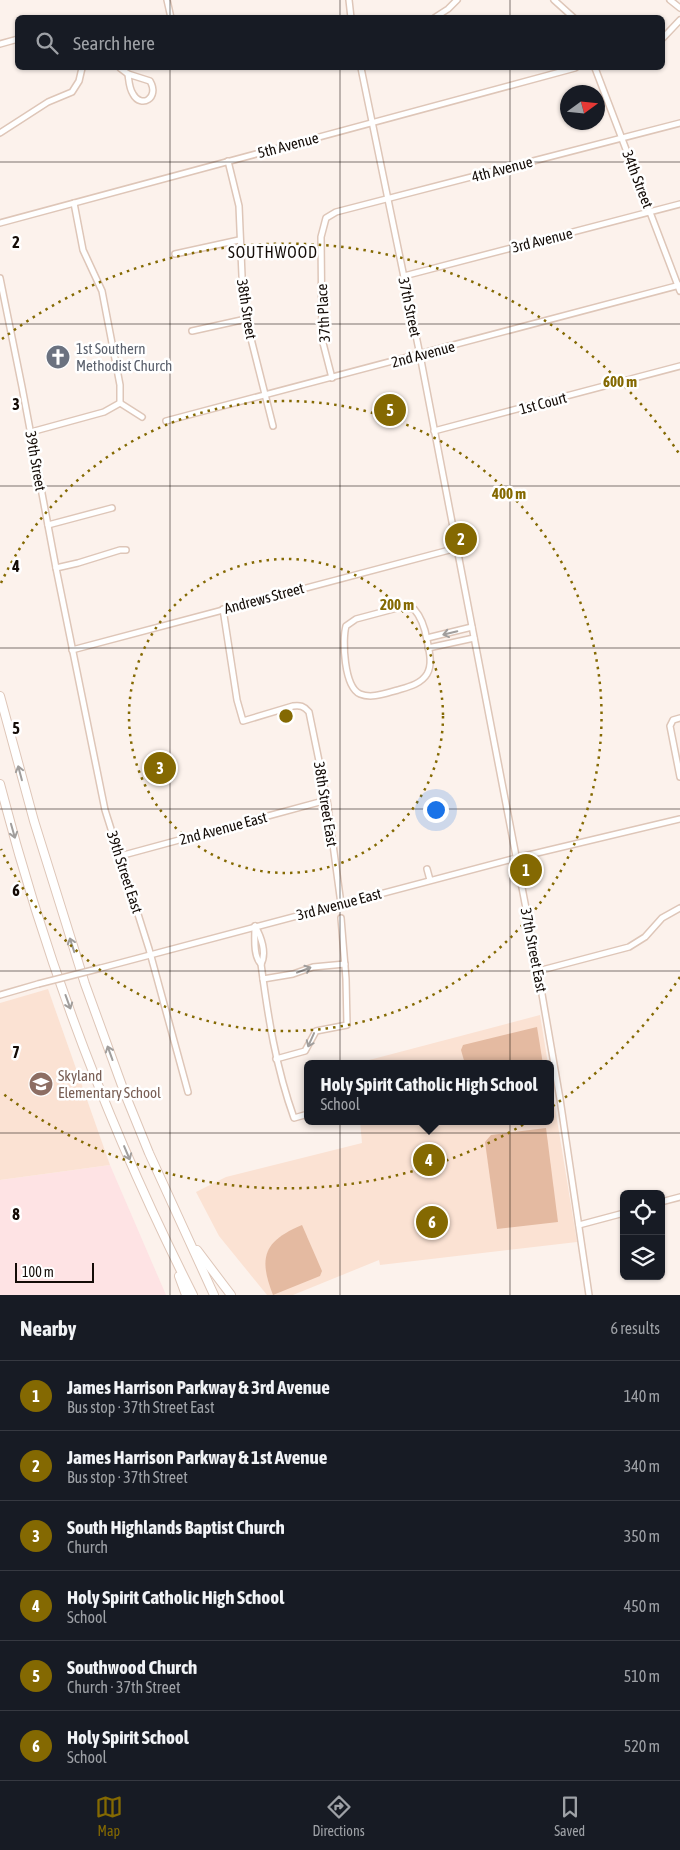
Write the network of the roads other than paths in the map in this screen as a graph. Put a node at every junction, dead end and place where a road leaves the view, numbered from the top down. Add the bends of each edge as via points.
1 (167, 0) edge
2 (349, 0) edge
3 (457, 0) edge
4 (554, 0) edge
5 (670, 0) edge
6 (680, 8) edge
7 (171, 15) edge
8 (352, 15) edge
9 (439, 15) edge
10 (571, 15) edge
11 (680, 20) edge
12 (665, 36) edge
13 (15, 40) edge
14 (0, 44) edge
15 (82, 70) edge
16 (123, 70) edge
17 (362, 70) edge
18 (568, 70) edge
19 (597, 70) edge
20 (128, 74) junction
21 (373, 122) junction
22 (680, 123) edge
23 (0, 133) edge
24 (622, 138) junction
25 (228, 161) junction
26 (388, 198) junction
27 (74, 203) junction
28 (680, 204) edge
29 (651, 212) junction
30 (326, 218) joint
31 (0, 222) edge
32 (239, 240) junction
33 (175, 254) dead end
34 (404, 276) junction
35 (0, 278) edge
36 (679, 287) edge
37 (246, 319) junction
38 (192, 331) dead end
39 (420, 355) junction
40 (680, 366) edge
41 (332, 378) junction
42 (266, 395) junction
43 (120, 403) junction
44 (142, 418) dead end
45 (166, 421) dead end
46 (273, 426) dead end
47 (434, 431) junction
48 (31, 432) junction
49 (112, 508) dead end
50 (48, 525) junction
51 (457, 548) junction
52 (126, 550) dead end
53 (56, 568) junction
54 (223, 609) junction
55 (472, 627) junction
56 (427, 638) junction
57 (474, 638) junction
58 (428, 648) junction
59 (72, 650) junction
60 (0, 696) edge
61 (680, 718) edge
62 (680, 777) edge
63 (0, 784) edge
64 (327, 800) junction
65 (680, 819) edge
66 (120, 856) junction
67 (516, 858) junction
68 (427, 869) dead end
69 (430, 880) junction
70 (340, 904) junction
71 (680, 908) edge
72 (341, 918) dead end
73 (255, 926) junction
74 (150, 954) junction
75 (345, 964) junction
76 (538, 972) junction
77 (263, 979) junction
78 (0, 995) edge
79 (276, 1059) junction
80 (552, 1060) edge
81 (554, 1071) edge
82 (188, 1092) dead end
83 (304, 1115) edge
84 (680, 1197) edge
85 (665, 1201) edge
86 (620, 1214) edge
87 (579, 1225) junction
88 (183, 1227) junction
89 (168, 1246) junction
90 (186, 1295) edge
91 (193, 1295) edge
92 (214, 1295) edge
93 (231, 1295) edge
94 (589, 1295) edge

1 - 7 street
2 - 8 street
3 - 9 street
4 - 10 street
5 - 6 street
11 - 12 street
13 - 14 street
15 - 23 street via 72,92 48,102
16 - 20 street
17 - 21 street, 37th Street
18 - 21 street, 5th Avenue
19 - 24 street, 34th Street
20 - 20 street via 133,96 138,100 150,99 154,94 150,81
21 - 25 street, 5th Avenue
21 - 26 street, 37th Street
22 - 24 street, 4th Avenue
24 - 26 street, 4th Avenue
24 - 29 street, 34th Street
25 - 27 street, 5th Avenue
25 - 32 street, 38th Street via 239,206
26 - 30 street, 4th Avenue via 336,212
26 - 34 street, 37th Street
27 - 31 street, 5th Avenue
27 - 43 street via 83,250 102,291 120,385
28 - 29 street, 3rd Avenue
29 - 34 street, 3rd Avenue
29 - 36 street, 34th Street
30 - 41 street, 37th Place via 321,238 322,339
32 - 33 street
32 - 37 street, 38th Street
34 - 39 street, 37th Street
35 - 48 street, 39th Street
36 - 39 street, 2nd Avenue
37 - 38 street
37 - 42 street, 38th Street
39 - 41 street, 2nd Avenue
39 - 47 street, 37th Street
40 - 47 street, 1st Court
41 - 42 street, 2nd Avenue
42 - 45 street, 2nd Avenue
42 - 46 street, 38th Street
43 - 44 street
43 - 48 street via 104,412
47 - 51 street, 37th Street
48 - 50 street, 39th Street
49 - 50 street
50 - 53 street, 39th Street
51 - 54 street, Andrews Street
51 - 55 street, 37th Street East
52 - 53 street
53 - 59 street, 39th Street
54 - 59 street, Andrews Street
54 - 64 street, 38th Street East via 243,722 299,705 305,707 311,718
55 -> 56 street
55 - 57 street, 37th Street East
56 - 58 street
56 - 58 street via 422,620 414,609 401,607 356,619 346,626 343,637 350,682 356,692 370,696 413,685 427,676
57 - 58 street
57 - 67 street, 37th Street East
59 - 66 street, 39th Street East via 105,810
88 -> 60 highway via 125,1094 85,984 34,821
61 - 62 street via 673,720 670,726
63 -> 89 highway via 47,941 76,1022 117,1130
64 - 66 street, 2nd Avenue East
64 - 70 street, 38th Street East
65 - 67 street, 3rd Avenue East
66 - 74 street, 39th Street East
67 - 69 street, 3rd Avenue East
67 - 76 street, 37th Street East
68 - 69 street
69 - 70 street, 3rd Avenue East
70 - 73 street, 3rd Avenue East
71 - 76 street via 662,918 645,937 629,947
72 - 75 street
73 - 74 street, 3rd Avenue East
73 - 77 street via 261,935
74 - 78 street, 3rd Avenue East, bridge
74 - 82 street, 39th Street East
77 -> 75 street via 312,967
75 -> 79 street via 347,1025 316,1032 305,1051
76 - 80 street, 37th Street East
77 - 79 street
79 - 83 street via 294,1118
81 - 87 street, 37th Street East
84 - 85 street
86 - 87 street
87 - 94 street, 37th Street East
88 - 92 highway
88 - 93 highway
89 - 90 highway
89 - 91 highway

